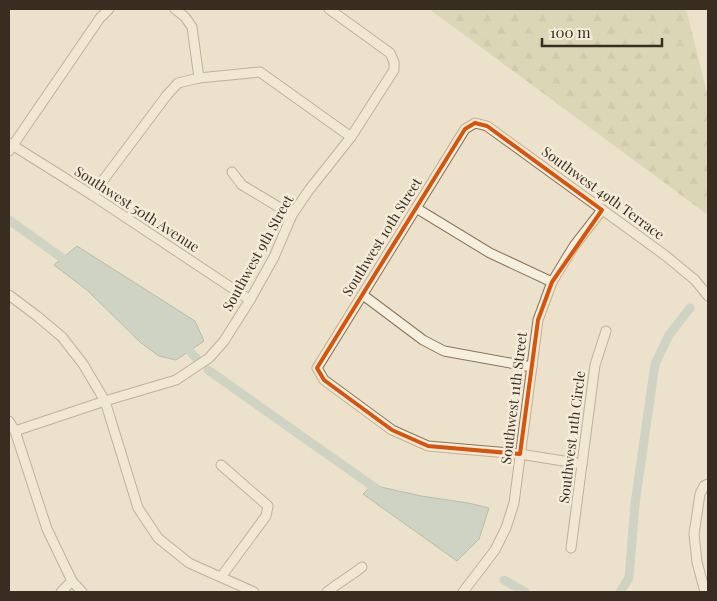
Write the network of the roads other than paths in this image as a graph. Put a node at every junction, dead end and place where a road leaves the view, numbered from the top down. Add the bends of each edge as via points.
1 (109, 9) edge
2 (175, 9) edge
3 (329, 9) edge
4 (199, 78) junction
5 (475, 123) joint
6 (351, 137) junction
7 (10, 147) edge
8 (232, 172) dead end
9 (92, 196) junction
10 (416, 208) junction
11 (602, 210) junction
12 (292, 215) junction
13 (552, 282) junction
14 (9, 295) edge
15 (363, 295) junction
16 (708, 296) edge
17 (250, 300) junction
18 (606, 330) dead end
19 (532, 367) junction
20 (105, 401) junction
21 (9, 421) edge
22 (15, 431) junction
23 (520, 454) junction
24 (582, 464) junction
25 (220, 465) dead end
26 (708, 484) edge
27 (571, 548) dead end
28 (362, 567) dead end
29 (221, 577) junction
30 (72, 581) junction
31 (61, 592) edge
32 (82, 592) edge
33 (254, 592) edge
34 (327, 592) edge
35 (463, 592) edge
36 (705, 592) edge

1 - 7 street
2 - 4 street via 192,27
3 - 6 street, Southwest 9th Street via 390,53 394,62 394,70
4 - 6 street via 260,72
4 - 9 street via 178,82
5 - 10 street, Southwest 10th Street via 466,129
5 - 11 street, Southwest 49th Terrace via 487,126
6 - 12 street, Southwest 9th Street
7 - 9 street, Southwest 50th Avenue
8 - 12 street via 242,185
9 - 17 street, Southwest 50th Avenue
10 - 13 street via 490,253
10 - 15 street, Southwest 10th Street
11 - 13 street, Southwest 11th Street
11 - 16 street, Southwest 49th Terrace via 666,256 695,280
12 - 17 street, Southwest 9th Street
13 - 19 street, Southwest 11th Street via 538,320
14 - 20 street via 62,337
15 - 19 street via 423,340 444,351
15 - 23 street, Southwest 10th Street via 317,368 324,380 392,430 428,446
17 - 20 street, Southwest 9th Street via 210,358 176,380
18 - 24 street, Southwest 11th Circle via 595,365
19 - 23 street, Southwest 11th Street
20 - 22 street, Southwest 9th Street
20 - 29 street via 138,508 158,538 189,563
21 - 22 street
22 - 30 street via 47,529
23 - 24 street
23 - 35 street, Southwest 11th Street via 514,503 506,528 495,550
24 - 27 street, Southwest 11th Circle
25 - 29 street via 268,506 266,516
26 - 36 street via 700,494 694,534
28 - 34 street
29 - 33 street
30 - 31 street
30 - 32 street

